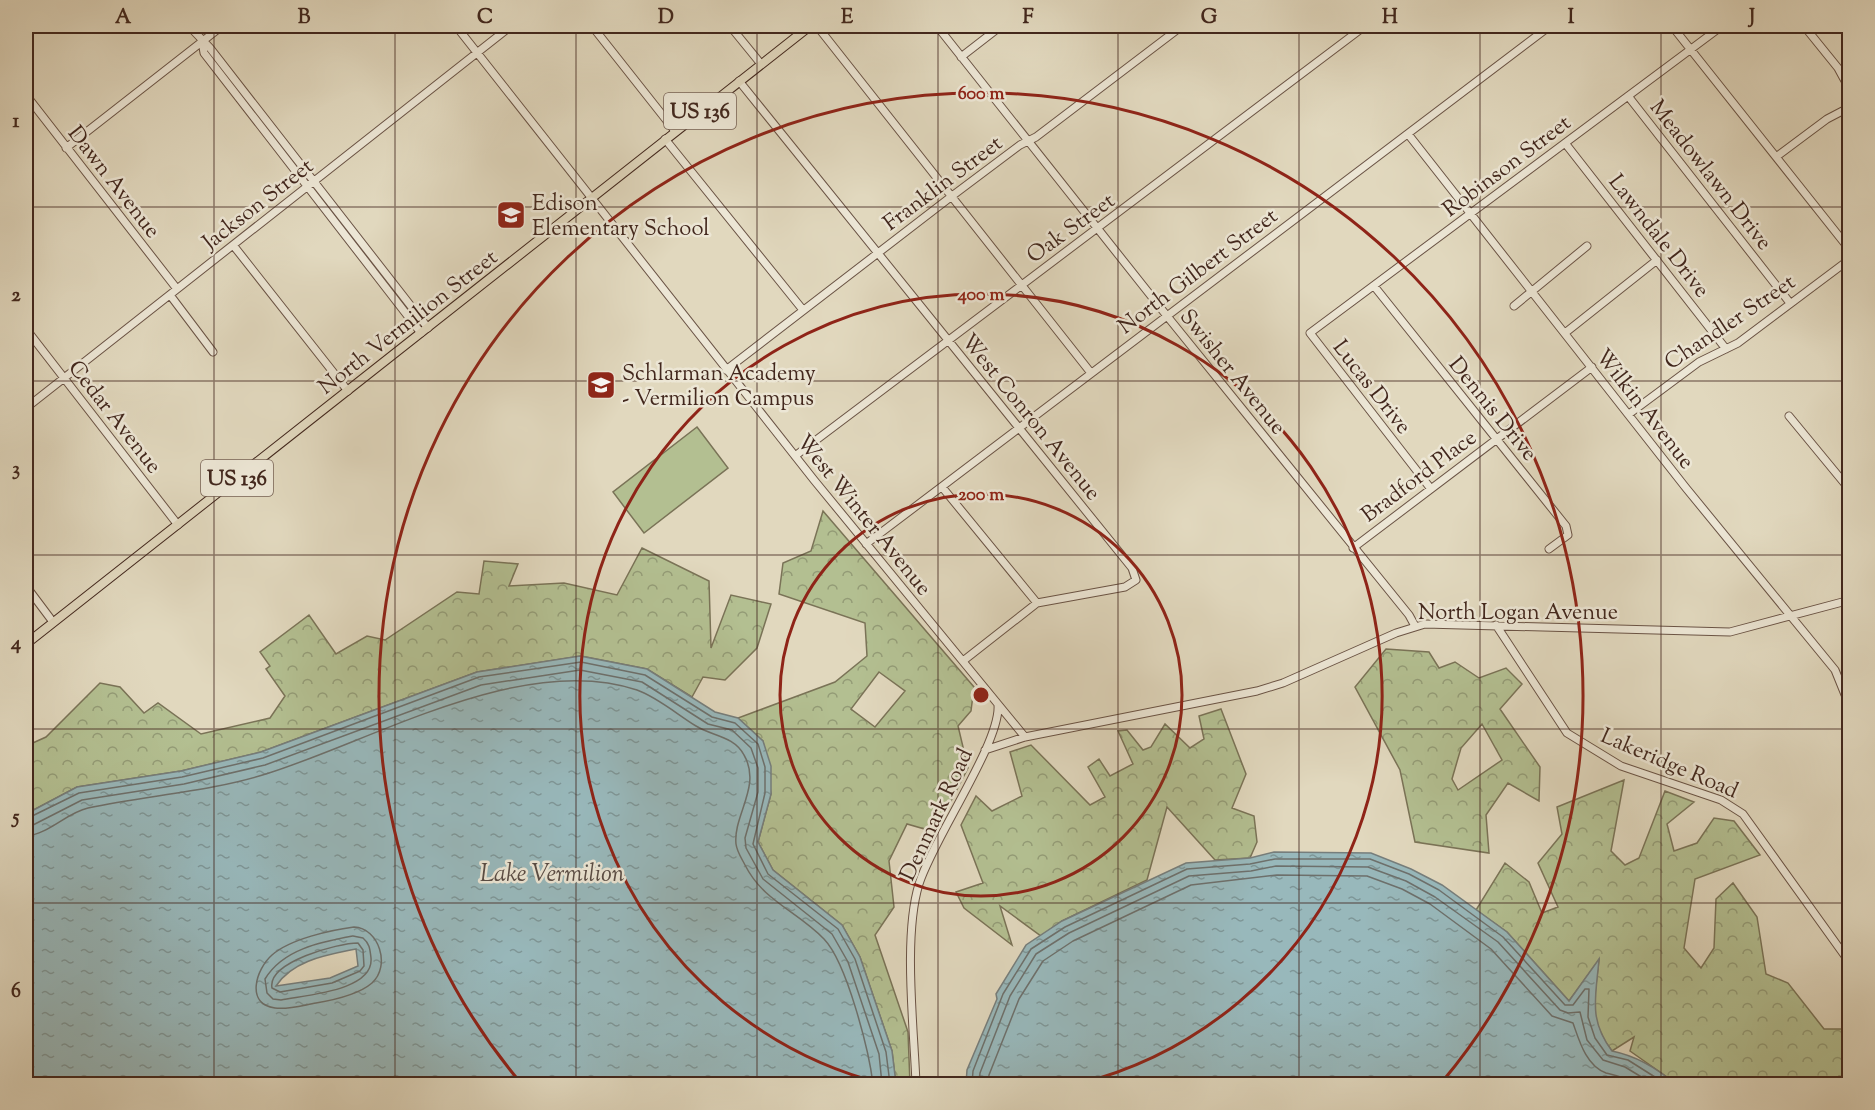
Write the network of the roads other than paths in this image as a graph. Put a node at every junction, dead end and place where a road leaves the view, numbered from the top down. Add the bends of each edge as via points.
1 (189, 26) edge
2 (222, 26) edge
3 (456, 26) edge
4 (512, 26) edge
5 (592, 26) edge
6 (730, 26) edge
7 (810, 26) edge
8 (817, 26) edge
9 (937, 26) edge
10 (1001, 26) edge
11 (1182, 26) edge
12 (1365, 26) edge
13 (1550, 26) edge
14 (1672, 26) edge
15 (1722, 26) edge
16 (1804, 26) edge
17 (201, 41) junction
18 (1690, 49) junction
19 (477, 53) junction
20 (961, 57) junction
21 (761, 64) junction
22 (739, 81) junction
23 (243, 90) junction
24 (1850, 90) edge
25 (26, 95) edge
26 (236, 95) junction
27 (1628, 96) junction
28 (1850, 107) edge
29 (675, 131) junction
30 (277, 134) junction
31 (1408, 134) junction
32 (665, 139) junction
33 (270, 140) junction
34 (1028, 141) junction
35 (1565, 143) junction
36 (66, 148) junction
37 (1776, 156) junction
38 (314, 181) junction
39 (306, 186) junction
40 (952, 196) junction
41 (591, 198) junction
42 (1470, 214) junction
43 (1098, 229) junction
44 (233, 245) junction
45 (1587, 246) dead end
46 (1850, 250) edge
47 (878, 253) junction
48 (1850, 259) edge
49 (1657, 260) junction
50 (381, 268) junction
51 (375, 274) junction
52 (1022, 284) junction
53 (1374, 286) junction
54 (177, 289) junction
55 (1531, 292) junction
56 (170, 295) junction
57 (1790, 303) junction
58 (1514, 306) dead end
59 (803, 310) junction
60 (1167, 316) junction
61 (26, 329) edge
62 (424, 331) junction
63 (1310, 333) joint
64 (1564, 333) junction
65 (947, 342) junction
66 (1726, 349) junction
67 (213, 352) dead end
68 (1592, 367) junction
69 (726, 370) junction
70 (1091, 373) junction
71 (63, 378) junction
72 (348, 391) junction
73 (26, 408) edge
74 (1629, 414) junction
75 (1790, 416) dead end
76 (1018, 429) junction
77 (1496, 439) junction
78 (795, 456) junction
79 (942, 487) junction
80 (1431, 489) junction
81 (1850, 490) edge
82 (178, 525) junction
83 (866, 544) junction
84 (1353, 548) junction
85 (1550, 549) dead end
86 (26, 586) edge
87 (1850, 600) edge
88 (1037, 603) junction
89 (1792, 616) junction
90 (53, 622) junction
91 (1496, 625) junction
92 (1415, 626) junction
93 (26, 644) edge
94 (963, 661) junction
95 (998, 705) junction
96 (1850, 707) edge
97 (1025, 737) junction
98 (985, 750) junction
99 (1850, 963) edge
100 (916, 1084) edge

1 - 17 street
2 - 17 street
3 - 19 street, West Winter Avenue
4 - 19 street, Jackson Street
5 - 29 street
6 - 21 street
7 - 21 main road, North Vermilion Street / US 136
8 - 40 street
9 - 20 street, Swisher Avenue
10 - 20 street
11 - 34 street, Franklin Street
12 - 43 street, Oak Street
13 - 31 street, North Gilbert Street
14 - 18 street
15 - 18 street, Robinson Street
16 - 24 street via 1838,68
17 - 23 street
17 - 26 street via 204,53
17 - 36 street
18 - 27 street, Robinson Street
18 - 37 street
19 - 38 street, Jackson Street
19 - 41 street, West Winter Avenue
20 - 34 street, Swisher Avenue
21 - 22 main road, North Vermilion Street / US 136
22 - 29 main road, North Vermilion Street / US 136
22 - 47 street, West Conron Avenue
23 - 26 street
23 - 30 street
25 - 36 street, Dawn Avenue
26 - 33 street
27 - 35 street, Robinson Street
27 - 57 street, Meadowlawn Drive
28 - 37 street
29 - 32 main road, North Vermilion Street / US 136
30 - 33 street
30 - 38 street
31 - 42 street, Wilkin Avenue
31 - 60 street, North Gilbert Street
32 - 41 main road, North Vermilion Street / US 136
32 - 59 street
33 - 39 street
34 - 40 street, Franklin Street
34 - 43 street, Swisher Avenue
35 - 42 street, Robinson Street
35 - 49 street, Lawndale Drive
36 - 54 street, Dawn Avenue
37 - 46 street
38 - 39 street, Jackson Street
38 - 50 street
39 - 44 street, Jackson Street
39 - 51 street
40 - 47 street, Franklin Street
40 - 52 street
41 - 62 main road, North Vermilion Street / US 136
41 - 69 street, West Winter Avenue
42 - 53 street, Robinson Street
42 - 55 street, Wilkin Avenue
43 - 52 street, Oak Street
43 - 60 street, Swisher Avenue
44 - 54 street, Jackson Street
44 - 72 street
45 - 55 street
47 - 59 street, Franklin Street
47 - 65 street, West Conron Avenue
48 - 57 street, Chandler Street
49 - 64 street
49 - 66 street, Lawndale Drive
50 - 51 street
50 - 62 street
51 - 62 street
52 - 65 street, Oak Street
52 - 70 street
53 - 63 street, Robinson Street
53 - 77 street, Dennis Drive
54 - 56 street, Jackson Street
55 - 58 street
55 - 64 street, Wilkin Avenue
56 - 67 street
56 - 71 street, Jackson Street
57 - 66 street, Chandler Street
59 - 69 street, Franklin Street
60 - 70 street, North Gilbert Street
60 - 84 street, Swisher Avenue
61 - 71 street, Cedar Avenue
62 - 72 main road, North Vermilion Street / US 136
63 - 80 street, Lucas Drive
64 - 68 street, Wilkin Avenue
65 - 76 street, West Conron Avenue
65 - 78 street, Oak Street
66 - 74 street, Chandler Street via 1699,362
68 - 74 street, Wilkin Avenue
68 - 77 street, Bradford Place
69 - 78 street, West Winter Avenue
70 - 76 street, North Gilbert Street
71 - 73 street, Jackson Street
71 - 82 street, Cedar Avenue
72 - 82 main road, North Vermilion Street / US 136
74 - 89 street, Wilkin Avenue
75 - 81 street
76 - 79 street, North Gilbert Street
76 - 88 street, West Conron Avenue via 1132,568 1136,580 1125,587
77 - 80 street, Bradford Place
77 - 85 street, Dennis Drive via 1566,526 1568,535
78 - 83 street, West Winter Avenue
79 - 83 street, North Gilbert Street
79 - 88 street
80 - 84 street, Bradford Place
82 - 90 main road, North Vermilion Street / US 136
83 - 94 street, West Winter Avenue
84 - 92 street, Swisher Avenue
86 - 90 street
87 - 89 street, North Logan Avenue
88 - 94 street
89 - 91 street, North Logan Avenue via 1730,632
89 - 96 street, Wilkin Avenue via 1835,670
90 - 93 main road, North Vermilion Street / US 136
91 - 92 street, North Logan Avenue
91 - 99 street, Lakeridge Road via 1567,733 1621,766 1721,800 1743,814
92 - 97 street, North Logan Avenue via 1257,691
94 - 95 street, West Winter Avenue
95 - 97 street, West Winter Avenue
95 - 98 street, Denmark Road via 997,722
97 - 98 street, North Logan Avenue
98 - 100 street, Denmark Road via 919,885 912,926

